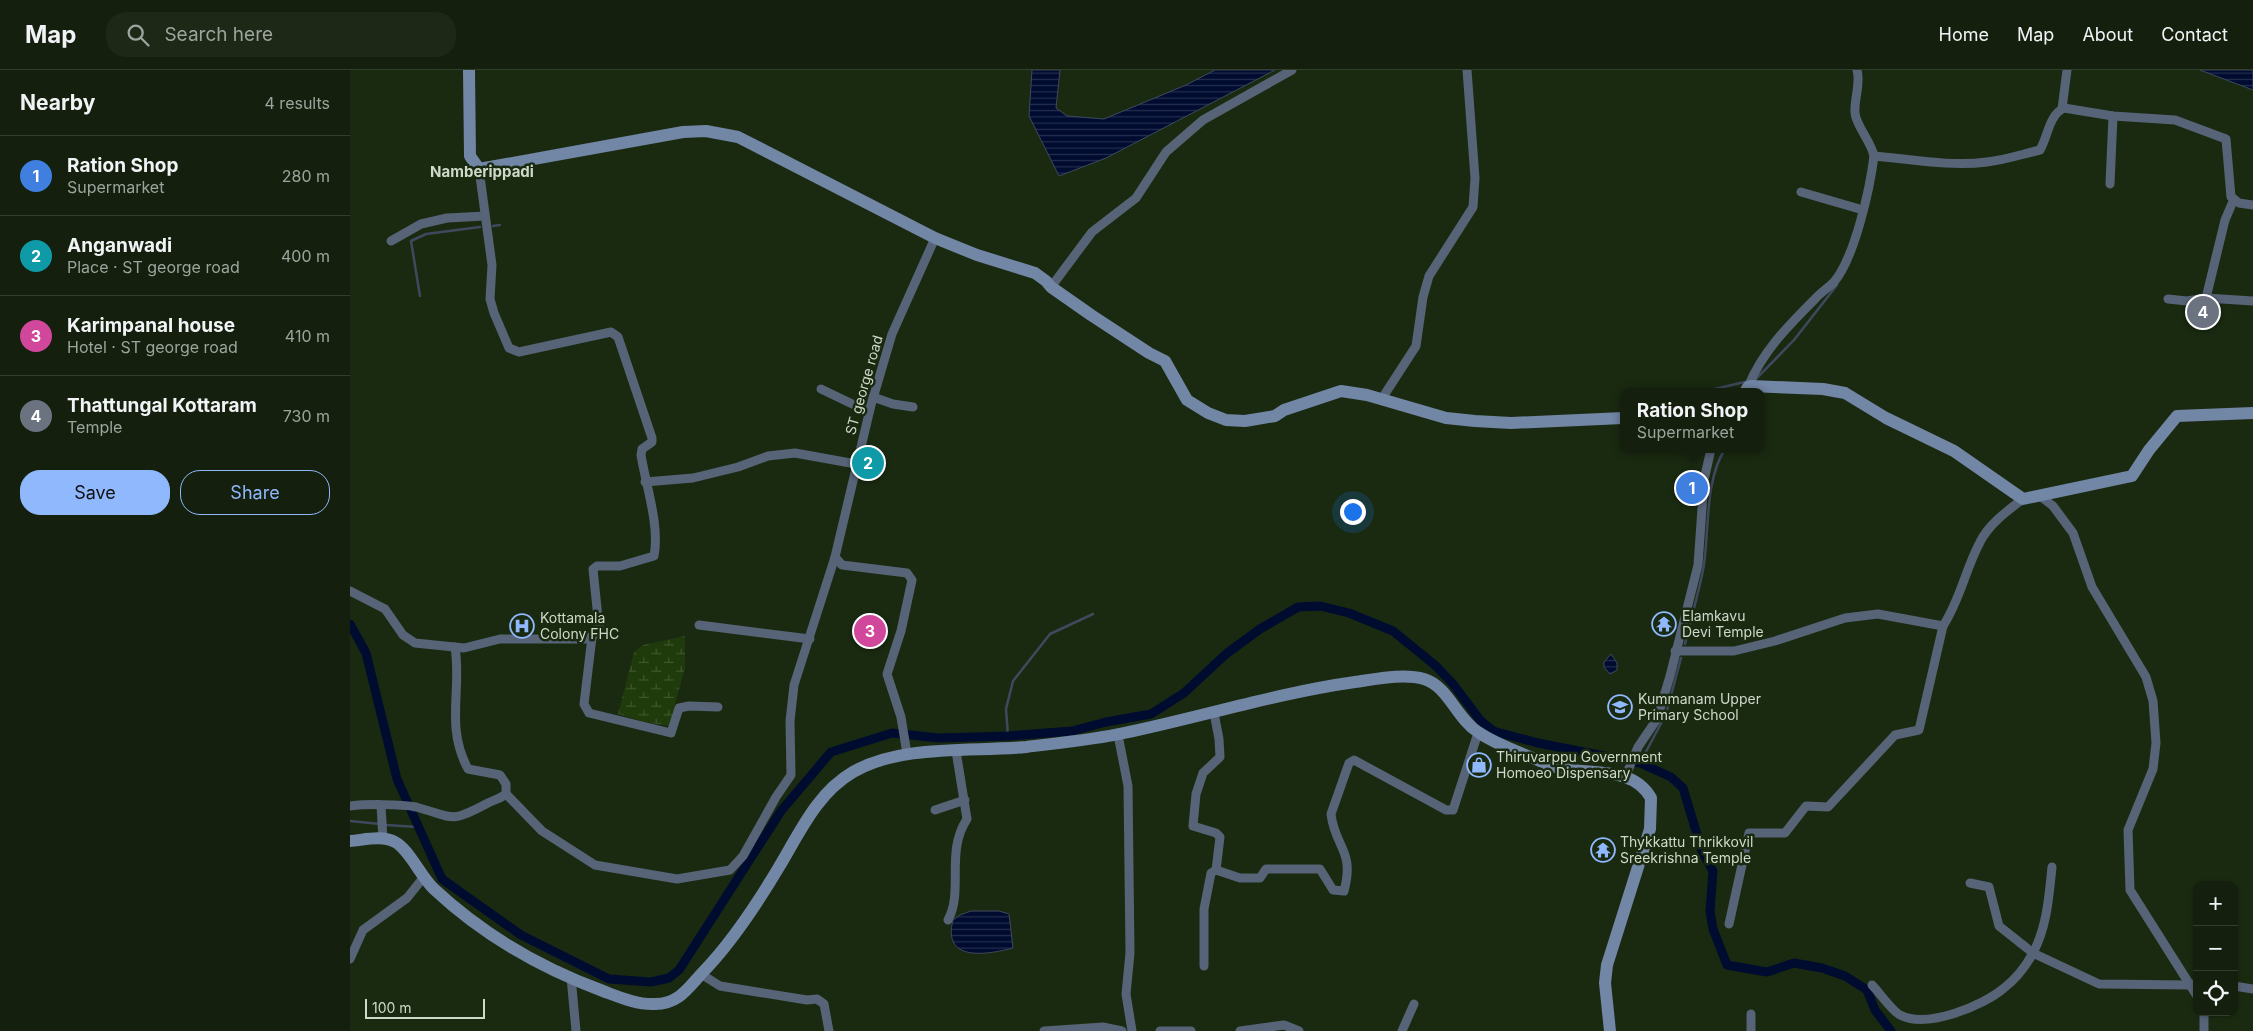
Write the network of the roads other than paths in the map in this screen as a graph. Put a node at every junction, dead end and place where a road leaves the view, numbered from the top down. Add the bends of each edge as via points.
1 (469, 70) edge
2 (1292, 70) edge
3 (1467, 70) edge
4 (1857, 70) edge
5 (2067, 70) edge
6 (2062, 108) junction
7 (2112, 116) junction
8 (1874, 156) junction
9 (479, 169) junction
10 (2110, 184) dead end
11 (1801, 192) dead end
12 (2234, 199) junction
13 (2253, 205) edge
14 (1863, 210) junction
15 (485, 216) junction
16 (935, 238) junction
17 (391, 241) dead end
18 (1051, 287) junction
19 (2206, 298) junction
20 (2168, 299) dead end
21 (2253, 301) edge
22 (1750, 386) edge
23 (821, 389) dead end
24 (873, 397) junction
25 (1381, 400) junction
26 (913, 406) dead end
27 (869, 412) junction
28 (2253, 413) edge
29 (1620, 418) edge
30 (1710, 453) edge
31 (856, 464) junction
32 (645, 482) junction
33 (2040, 496) junction
34 (2023, 498) junction
35 (835, 557) junction
36 (350, 591) edge
37 (699, 625) dead end
38 (1943, 626) junction
39 (592, 636) junction
40 (810, 639) junction
41 (455, 647) junction
42 (1675, 651) junction
43 (718, 707) dead end
44 (1214, 713) junction
45 (1478, 733) junction
46 (1118, 735) junction
47 (907, 750) junction
48 (956, 751) junction
49 (1627, 772) junction
50 (506, 794) junction
51 (965, 800) junction
52 (350, 806) edge
53 (381, 806) junction
54 (935, 810) dead end
55 (384, 839) junction
56 (350, 841) edge
57 (2052, 867) dead end
58 (1216, 870) junction
59 (423, 878) junction
60 (1970, 883) dead end
61 (948, 920) dead end
62 (1729, 924) dead end
63 (2033, 953) junction
64 (350, 959) edge
65 (1204, 966) dead end
66 (701, 974) junction
67 (571, 977) junction
68 (1872, 984) dead end
69 (2193, 984) edge
70 (2238, 987) edge
71 (2253, 989) edge
72 (1414, 1004) dead end
73 (1751, 1014) dead end
74 (2204, 1016) edge
75 (576, 1031) edge
76 (829, 1031) edge
77 (1044, 1031) edge
78 (1122, 1031) edge
79 (1132, 1031) edge
80 (1160, 1031) edge
81 (1185, 1031) edge
82 (1191, 1031) edge
83 (1240, 1031) edge
84 (1299, 1031) edge
85 (1402, 1031) edge
86 (1610, 1031) edge
87 (1751, 1031) edge
88 (2204, 1031) edge

1 - 9 main road via 470,156
2 - 18 street via 1203,120 1166,152 1136,198 1092,232
3 - 25 street via 1475,178 1473,207 1429,276 1416,346
4 - 8 street via 1855,115 1871,143
5 - 6 street
6 - 7 street
6 - 8 street via 2052,120 2040,150 1986,162
7 - 10 street
7 - 12 street via 2175,120 2226,139 2228,184
8 - 14 street
9 - 15 street
9 - 16 main road via 683,132 721,132 738,137
11 - 14 street
12 - 13 street
12 - 19 street via 2225,220
14 - 22 street via 1844,264 1834,281 1786,327 1767,352
15 - 17 street via 447,218 421,224
15 - 32 street via 492,265 490,299 514,352 611,332 618,336 652,438 641,455
16 - 18 main road via 1035,273
16 - 24 street, ST george road via 892,334
18 - 25 main road via 1165,361 1188,400 1226,420 1245,421 1275,416 1341,391
19 - 20 street
19 - 21 street
22 - 34 main road via 1845,393 1886,418 1954,451
23 - 27 street
24 - 26 street
24 - 27 street, ST george road
25 - 29 main road via 1446,418 1475,421 1511,423
27 - 31 street, ST george road
28 - 33 main road via 2176,416 2132,476
30 - 42 street via 1704,480 1698,565
31 - 32 street via 795,453 768,456 693,478
31 - 35 street, ST george road
32 - 39 street via 655,527 657,546 654,556 620,566 597,566 594,569 599,628
33 - 34 main road
33 - 69 street via 2074,533 2092,587 2146,677 2153,701 2156,743 2153,769 2128,830 2130,890 2161,942
34 - 38 street via 2000,516 1980,541 1956,606
35 - 40 street, ST george road
35 - 47 street via 842,565 898,571 907,573 912,580 887,674 901,717
36 - 41 street via 385,609 403,636 415,643
37 - 40 street
38 - 42 street via 1878,614 1845,618 1734,651
38 - 62 street via 1919,730 1895,735 1828,807 1806,806 1785,833 1749,833
39 - 41 street via 586,639 500,640
39 - 43 street via 584,704 589,713 671,733 679,708
40 - 50 street, ST george road via 794,685 790,722 791,775 743,856 730,870 676,879 595,865 542,831
41 - 50 street, ST george road via 458,662 454,717 460,752 468,769 500,775 506,784
42 - 49 street via 1657,719 1638,747
44 - 45 main road via 1313,688 1372,680 1426,679 1442,692
44 - 46 main road
44 - 58 street via 1220,757 1203,773 1196,794 1193,826 1220,837
45 - 49 main road via 1560,770
45 - 58 street via 1452,810 1446,810 1354,760 1349,763 1331,814 1347,856 1348,876 1344,891 1332,890 1320,869 1266,869 1260,878 1240,878
46 - 48 main road
46 - 79 street via 1128,786 1130,953 1126,994
47 - 48 main road
47 - 66 main road via 853,772 832,786 813,810 741,926
48 - 51 street
49 - 86 main road via 1648,792 1652,816 1606,965
50 - 53 street via 459,817 443,817 416,807
51 - 54 street
51 - 61 street via 967,820 960,830 955,857 954,899
52 - 53 street
53 - 55 street
55 - 56 main road
55 - 59 main road via 396,842
57 - 63 street via 2047,912
58 - 65 street via 1208,879 1204,909
59 - 64 street via 407,898 363,930
59 - 67 main road via 503,942
60 - 63 street via 1989,887 1999,926
63 - 68 street via 2019,975 2003,990 1976,1006 1927,1020 1900,1016
63 - 69 street via 2099,984
66 - 67 main road via 691,988 674,1001 654,1004 630,1001
66 - 76 street via 720,986 817,999 824,1004
67 - 75 street
70 - 71 street
72 - 85 street
73 - 87 street
74 - 88 street
77 - 78 street via 1103,1027
80 - 81 street
81 - 82 street
83 - 84 street via 1284,1025

